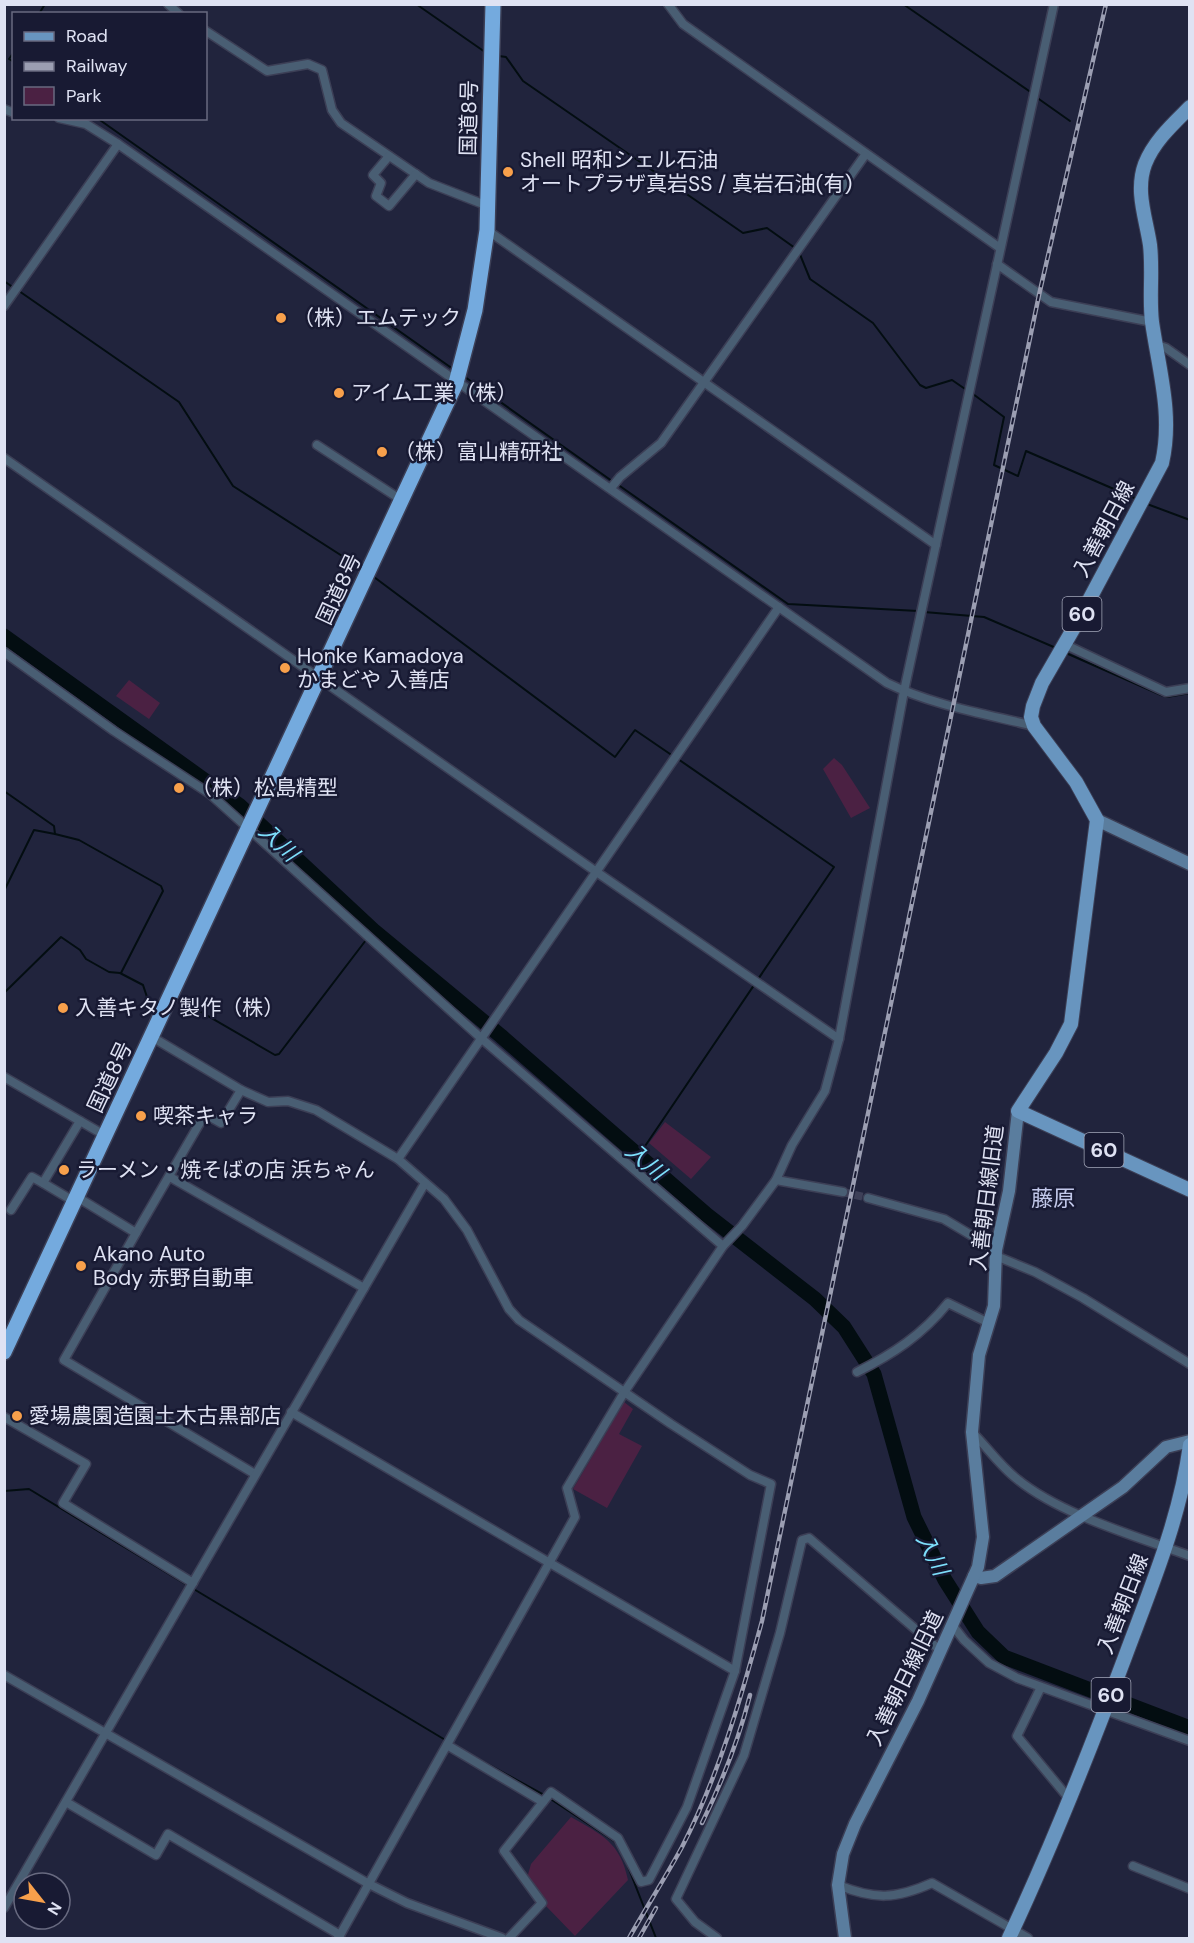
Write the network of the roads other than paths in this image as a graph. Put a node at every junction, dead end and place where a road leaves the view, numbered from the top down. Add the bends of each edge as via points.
1 (493, 4) edge
2 (668, 4) edge
3 (1054, 4) edge
4 (207, 32) edge
5 (1190, 106) edge
6 (68, 120) edge
7 (118, 144) junction
8 (865, 154) junction
9 (389, 156) junction
10 (416, 174) junction
11 (489, 207) junction
12 (487, 230) junction
13 (1000, 248) junction
14 (997, 264) junction
15 (4, 306) edge
16 (1152, 322) junction
17 (1157, 345) junction
18 (1190, 365) edge
19 (706, 382) junction
20 (456, 383) junction
21 (317, 445) dead end
22 (4, 458) edge
23 (611, 488) junction
24 (403, 501) junction
25 (936, 545) junction
26 (780, 607) junction
27 (1064, 645) junction
28 (4, 652) edge
29 (321, 678) junction
30 (1190, 688) edge
31 (904, 691) junction
32 (1034, 726) junction
33 (1097, 820) junction
34 (249, 831) junction
35 (1190, 864) edge
36 (598, 873) junction
37 (152, 1037) junction
38 (482, 1039) junction
39 (840, 1039) junction
40 (4, 1077) edge
41 (241, 1090) junction
42 (1018, 1110) junction
43 (80, 1121) junction
44 (106, 1136) junction
45 (398, 1159) junction
46 (170, 1177) junction
47 (776, 1180) junction
48 (43, 1183) junction
49 (425, 1183) junction
50 (1190, 1190) edge
51 (843, 1192) tunnel mouth
52 (868, 1198) tunnel mouth
53 (76, 1199) junction
54 (11, 1210) dead end
55 (136, 1233) junction
56 (723, 1246) junction
57 (996, 1253) junction
58 (363, 1288) junction
59 (989, 1323) junction
60 (4, 1353) edge
61 (1190, 1364) edge
62 (857, 1372) dead end
63 (625, 1391) junction
64 (291, 1412) junction
65 (4, 1417) edge
66 (972, 1432) junction
67 (1190, 1443) edge
68 (255, 1474) junction
69 (1081, 1516) junction
70 (1166, 1547) junction
71 (1190, 1556) edge
72 (550, 1564) junction
73 (974, 1576) junction
74 (193, 1583) junction
75 (954, 1622) junction
76 (941, 1652) junction
77 (735, 1671) junction
78 (4, 1675) edge
79 (1041, 1687) junction
80 (1105, 1710) junction
81 (107, 1734) junction
82 (1190, 1742) edge
83 (447, 1745) junction
84 (1071, 1801) junction
85 (66, 1802) junction
86 (543, 1802) junction
87 (1133, 1866) dead end
88 (369, 1884) junction
89 (838, 1885) junction
90 (1190, 1889) edge
91 (4, 1908) edge
92 (1011, 1934) edge
93 (339, 1937) edge
94 (502, 1938) edge
95 (509, 1938) edge
96 (717, 1938) edge
97 (845, 1938) edge
98 (1028, 1938) edge

1 - 11 highway, 国道8号
2 - 8 street via 683,24
3 - 13 street
4 - 9 street via 267,71 308,64 322,70 332,110 342,123
5 - 16 main road, 入善朝日線 / 60 via 1155,145 1140,184 1151,257
6 - 7 street via 86,124
7 - 15 street
7 - 20 street
8 - 13 street
8 - 19 street
9 - 10 street
9 - 10 street via 373,175 381,183 376,196 389,206
10 - 11 street
11 - 12 highway, 国道8号
12 - 19 street
12 - 20 highway, 国道8号 via 475,310
13 - 14 street
14 - 16 street via 1051,302
14 - 25 street
16 - 17 main road, 入善朝日線 / 60
17 - 18 street
17 - 27 main road, 入善朝日線 / 60 via 1166,397 1167,434 1162,463
19 - 23 street via 655,451
19 - 25 street
20 - 23 street
20 - 24 highway, 国道8号
21 - 24 street
22 - 29 street
23 - 26 street
24 - 29 highway, 国道8号
25 - 31 street
26 - 31 street
26 - 36 street
27 - 30 street via 1166,692
27 - 32 main road, 入善朝日線 / 60 via 1036,696 1031,717
28 - 34 street via 210,794 245,823
29 - 34 highway, 国道8号
29 - 36 street
31 - 32 street
31 - 39 street
32 - 33 main road via 1076,782
33 - 35 street
33 - 42 main road via 1071,1024
34 - 37 highway, 国道8号
34 - 38 street
36 - 38 street
36 - 39 street
37 - 41 street
37 - 44 highway, 国道8号
38 - 45 street
38 - 56 street
39 - 47 street via 825,1091
40 - 43 street
41 - 45 street via 268,1102 288,1101 316,1110
41 - 46 street via 221,1123 206,1114
42 - 50 main road, 60
42 - 57 street, 入善朝日線旧道 via 1009,1191
43 - 44 street
43 - 48 street
44 - 53 highway, 国道8号
45 - 49 street
46 - 55 street
46 - 58 street
47 - 51 street
47 - 56 street
48 - 53 street
48 - 54 street via 32,1177
49 - 58 street
49 - 63 street via 444,1199 467,1230 509,1309 519,1320
52 - 57 street via 944,1219
53 - 55 street
53 - 60 highway, 国道8号
55 - 68 street via 64,1360
56 - 63 street
57 - 59 street, 入善朝日線旧道 via 994,1306
57 - 61 street via 1083,1298
58 - 64 street
59 - 62 street via 948,1303 916,1337
59 - 66 street, 入善朝日線旧道 via 979,1355
63 - 72 street via 567,1488 575,1517
63 - 77 street via 750,1475 771,1484
64 - 68 street
64 - 72 street
65 - 74 street via 86,1464 63,1503
66 - 69 street via 1016,1479
66 - 73 street, 入善朝日線旧道 via 983,1538
67 - 69 street via 1166,1447 1124,1487
67 - 70 main road, 入善朝日線 / 60 via 1185,1484
68 - 74 street
69 - 70 street
69 - 73 street via 995,1576
70 - 71 street
70 - 80 main road, 入善朝日線 / 60
72 - 77 street
72 - 83 street
73 - 75 street, 入善朝日線旧道
74 - 81 street
75 - 76 street, 入善朝日線旧道
75 - 79 street via 963,1640 989,1663
76 - 89 street, 入善朝日線旧道 via 855,1824 843,1854
76 - 96 street via 809,1538 802,1540 744,1755 676,1899 695,1922
77 - 86 street via 687,1808 649,1880 641,1882 618,1838 551,1792
78 - 81 street
79 - 80 street
79 - 84 street via 1017,1736
80 - 82 street
80 - 84 main road, 入善朝日線 / 60
81 - 85 street
81 - 88 street
83 - 86 street
83 - 88 street
84 - 92 main road, 入善朝日線 / 60
85 - 91 street
85 - 93 street via 156,1854 168,1834
86 - 95 street via 504,1851 542,1903
87 - 90 street
88 - 93 street
88 - 94 street via 407,1903
89 - 92 street via 862,1895 902,1896 932,1883
89 - 97 street, 入善朝日線旧道
92 - 98 street

